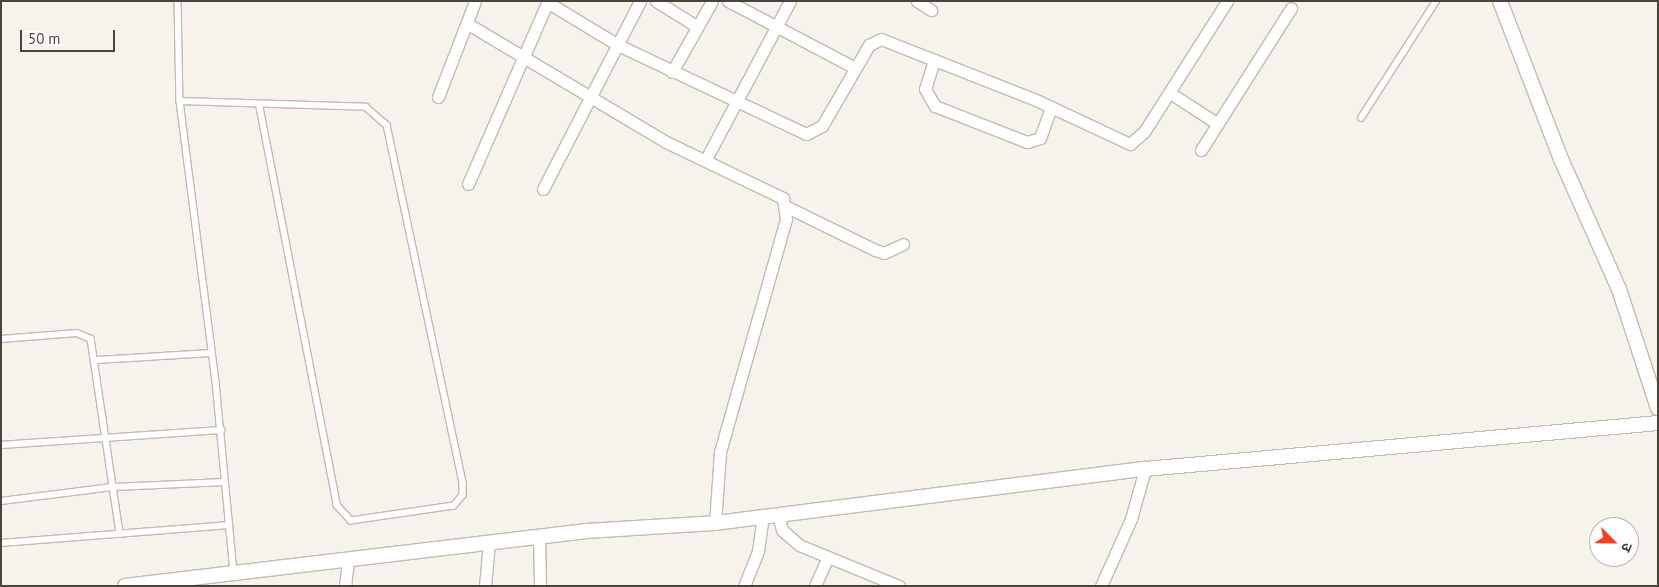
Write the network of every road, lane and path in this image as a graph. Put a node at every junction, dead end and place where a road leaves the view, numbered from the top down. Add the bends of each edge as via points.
1 (178, 1) edge
2 (476, 1) edge
3 (640, 1) edge
4 (656, 1) edge
5 (712, 1) edge
6 (728, 1) edge
7 (790, 1) edge
8 (918, 1) edge
9 (1227, 1) edge
10 (1436, 1) edge
11 (1500, 1) edge
12 (548, 2) edge
13 (1291, 8) dead end
14 (931, 10) dead end
15 (468, 24) junction
16 (698, 27) junction
17 (775, 27) junction
18 (618, 45) junction
19 (525, 56) junction
20 (934, 60) junction
21 (855, 68) junction
22 (672, 72) junction
23 (1170, 93) junction
24 (438, 97) dead end
25 (593, 98) junction
26 (736, 98) junction
27 (180, 101) junction
28 (258, 104) junction
29 (1052, 107) junction
30 (1360, 118) dead end
31 (1218, 124) junction
32 (1201, 150) dead end
33 (706, 159) junction
34 (468, 184) dead end
35 (543, 189) dead end
36 (787, 208) junction
37 (903, 244) dead end
38 (1, 338) edge
39 (212, 353) junction
40 (96, 360) junction
41 (1654, 379) edge
42 (1658, 408) edge
43 (1658, 423) edge
44 (221, 430) junction
45 (107, 437) junction
46 (1, 445) edge
47 (1145, 468) junction
48 (226, 482) junction
49 (114, 487) junction
50 (1, 501) edge
51 (778, 514) junction
52 (763, 516) junction
53 (715, 523) junction
54 (229, 525) junction
55 (120, 534) junction
56 (539, 537) junction
57 (1, 543) edge
58 (489, 543) junction
59 (827, 559) junction
60 (348, 560) junction
61 (234, 572) junction
62 (885, 583) edge
63 (125, 586) edge
64 (345, 586) edge
65 (485, 586) edge
66 (540, 586) edge
67 (744, 586) edge
68 (815, 586) edge
69 (899, 586) edge
70 (1101, 586) edge

1 - 27 lane
2 - 15 street
3 - 18 street
4 - 16 street
5 - 16 street
6 - 17 street
7 - 17 street
8 - 14 street
9 - 23 street
10 - 30 lane
11 - 41 street
12 - 18 street
12 - 19 street
13 - 31 street
15 - 19 street
15 - 24 street
16 - 22 street
17 - 21 street
17 - 26 street
18 - 22 street
18 - 25 street
19 - 25 street
19 - 34 street
20 - 21 street via 875,40
20 - 29 street
20 - 29 street via 925,89 935,106 1027,142 1040,138
21 - 26 street via 815,134 796,130
22 - 26 street
23 - 29 street via 1141,136 1130,144
23 - 31 street
25 - 33 street via 666,142
25 - 35 street
26 - 33 street
27 - 28 lane
27 - 39 lane
28 - 28 lane via 337,506 351,521 454,506 463,494 463,484 387,125 366,107
31 - 32 street
33 - 36 street via 774,191
36 - 37 street via 884,253
36 - 53 street via 720,452
38 - 40 lane via 76,333 91,339
39 - 40 lane
39 - 44 lane
40 - 45 lane
41 - 42 street
43 - 47 street
44 - 45 lane
44 - 48 lane
45 - 46 lane
45 - 49 lane
47 - 51 street
47 - 70 street via 1131,519
48 - 49 lane
48 - 54 lane
49 - 50 lane
49 - 55 lane
51 - 52 street
51 - 59 street via 789,539
52 - 53 street
52 - 67 street via 758,551
53 - 56 street
54 - 55 lane
54 - 61 lane
55 - 57 lane
56 - 58 street
56 - 66 street
58 - 60 street
58 - 65 street
59 - 62 street
59 - 68 street
60 - 61 street
60 - 64 street
61 - 63 street
62 - 69 street

